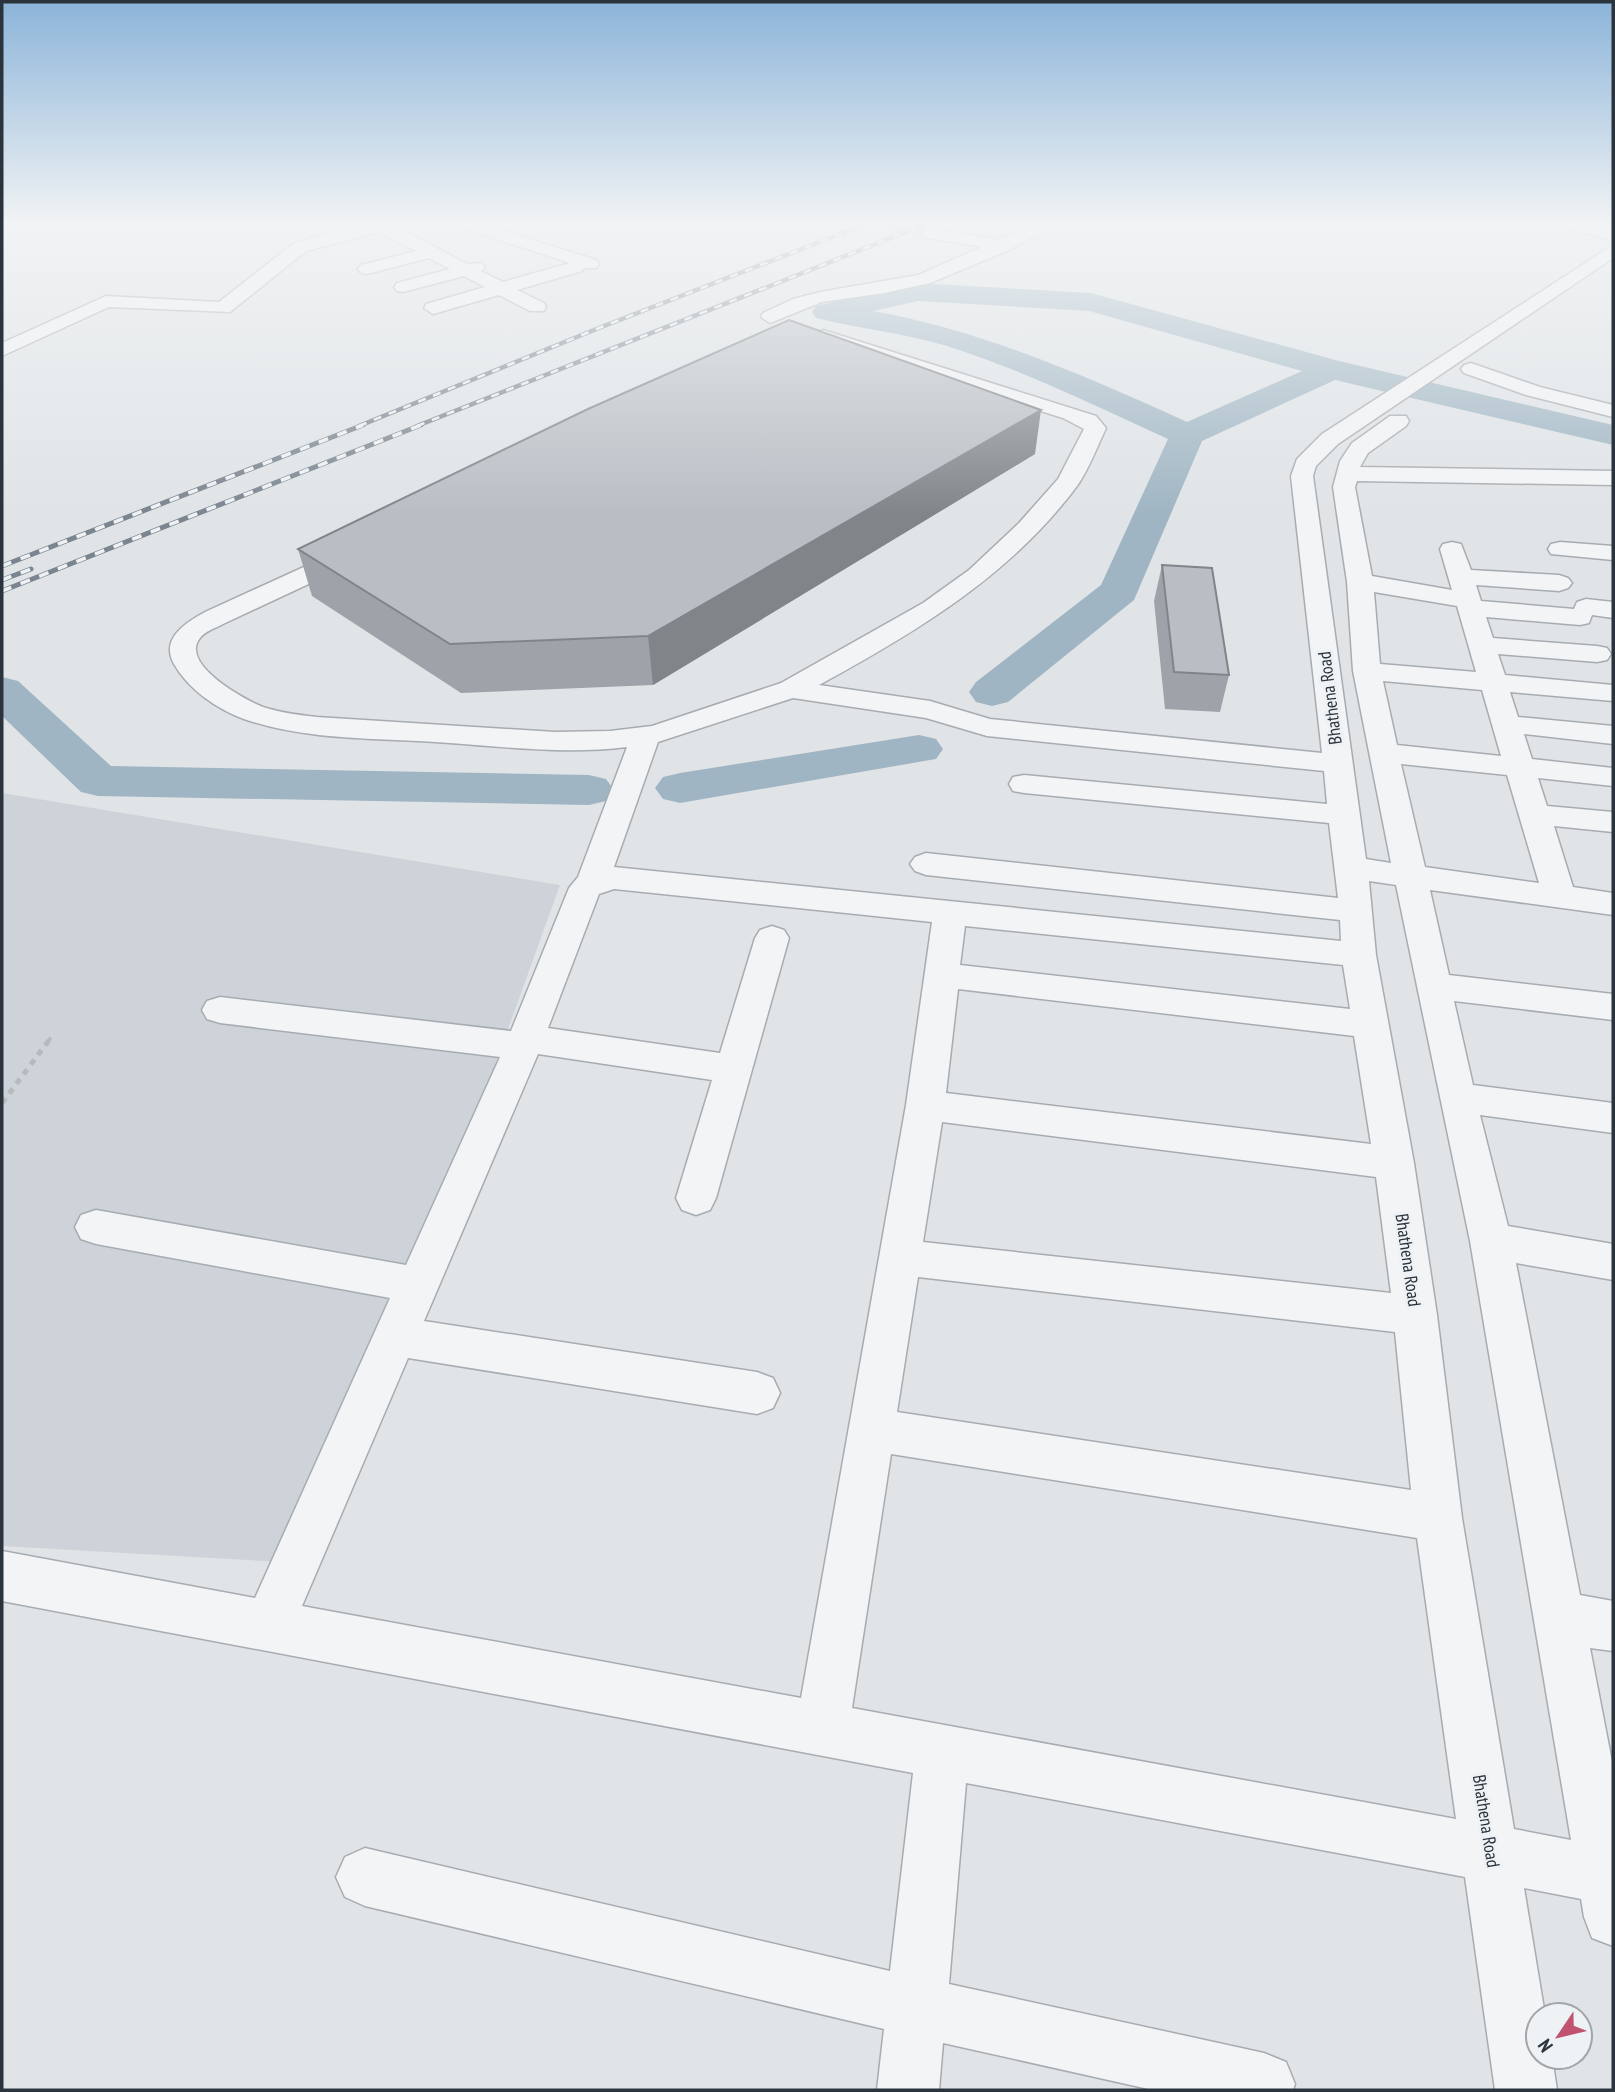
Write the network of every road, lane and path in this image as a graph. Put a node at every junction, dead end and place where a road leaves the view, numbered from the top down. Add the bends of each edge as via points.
1 (66, 320) edge
2 (1507, 320) edge
3 (1542, 320) edge
4 (1526, 331) dead end
5 (2, 350) edge
6 (1493, 354) dead end
7 (1412, 411) dead end
8 (1613, 411) edge
9 (1345, 453) junction
10 (1613, 478) edge
11 (1452, 549) dead end
12 (1560, 549) dead end
13 (1613, 553) edge
14 (1360, 582) junction
15 (1559, 583) dead end
16 (1466, 595) junction
17 (1613, 610) edge
18 (1482, 645) junction
19 (1597, 654) dead end
20 (1367, 671) junction
21 (1493, 681) junction
22 (792, 689) junction
23 (1613, 693) edge
24 (930, 710) joint
25 (1506, 724) junction
26 (646, 735) junction
27 (1613, 735) edge
28 (1337, 753) junction
29 (1386, 753) junction
30 (1520, 768) junction
31 (1613, 777) edge
32 (1024, 784) dead end
33 (1344, 814) junction
34 (1534, 815) junction
35 (1613, 822) edge
36 (926, 864) dead end
37 (1351, 868) junction
38 (1412, 877) junction
39 (593, 883) junction
40 (1560, 898) junction
41 (1613, 904) edge
42 (950, 911) junction
43 (1356, 911) junction
44 (772, 938) dead end
45 (1359, 955) junction
46 (942, 975) junction
47 (1436, 986) junction
48 (1613, 1007) edge
49 (219, 1010) dead end
50 (1370, 1025) junction
51 (53, 1035) dead end
52 (524, 1042) junction
53 (733, 1069) junction
54 (1457, 1097) junction
55 (2, 1103) edge
56 (925, 1105) junction
57 (1613, 1118) edge
58 (1394, 1163) junction
59 (696, 1198) dead end
60 (96, 1227) dead end
61 (1491, 1241) junction
62 (901, 1257) junction
63 (1613, 1262) edge
64 (417, 1285) junction
65 (1415, 1315) junction
66 (395, 1336) junction
67 (757, 1393) dead end
68 (873, 1430) junction
69 (1438, 1518) junction
70 (2, 1576) edge
71 (1561, 1618) junction
72 (268, 1626) junction
73 (1613, 1626) edge
74 (822, 1730) junction
75 (942, 1753) junction
76 (1491, 1856) junction
77 (365, 1877) dead end
78 (1610, 1896) edge
79 (917, 2007) junction
80 (1264, 2084) dead end
81 (908, 2090) edge
82 (1527, 2090) edge

1 - 5 street
2 - 9 street via 1435,367
3 - 4 street
6 - 8 street via 1462,375
7 - 9 street
9 - 10 street
9 - 14 street via 1344,486
9 - 28 street, Bhathena Road via 1305,464 1302,476
11 - 16 street
12 - 13 street
14 - 16 street
14 - 20 street
15 - 16 street
16 - 17 street via 1583,612
16 - 18 street
18 - 19 street
18 - 21 street
20 - 21 street
20 - 29 street
21 - 23 street
21 - 25 street
22 - 24 street
22 - 26 street
22 - 26 street via 921,616 978,575 1068,482 1095,428 1070,414 823,336 214,618 196,628 183,643 188,664 219,696 284,721 555,741
24 - 28 lane via 987,727
25 - 27 street
25 - 30 street
26 - 39 street
28 - 33 street, Bhathena Road
29 - 30 street
29 - 38 street
30 - 31 street
30 - 34 street
32 - 33 street
33 - 37 street, Bhathena Road
34 - 35 street
34 - 40 street
36 - 43 street
37 - 38 street
37 - 43 street, Bhathena Road
38 - 40 street
38 - 47 street
39 - 42 street via 614,878
39 - 52 street via 585,888
40 - 41 street
42 - 45 street
42 - 46 street
43 - 45 street, Bhathena Road
44 - 53 street
45 - 50 street, Bhathena Road
46 - 50 street
46 - 56 street
47 - 48 street
47 - 54 street
49 - 52 street
50 - 58 street, Bhathena Road
51 - 55 path
52 - 53 street
52 - 64 street
53 - 59 street
54 - 57 street
54 - 61 street
56 - 58 street
56 - 62 street
58 - 65 street, Bhathena Road
60 - 64 street
61 - 63 street
61 - 71 street
62 - 65 street
62 - 68 street
64 - 66 street
65 - 69 street, Bhathena Road
66 - 67 street
66 - 72 street
68 - 69 street
68 - 74 street
69 - 76 street, Bhathena Road
70 - 72 street
71 - 73 street
71 - 78 street
72 - 74 street
74 - 75 street
75 - 76 street
75 - 79 street
76 - 78 street
76 - 82 street, Bhathena Road
77 - 79 street
79 - 80 street
79 - 81 street

